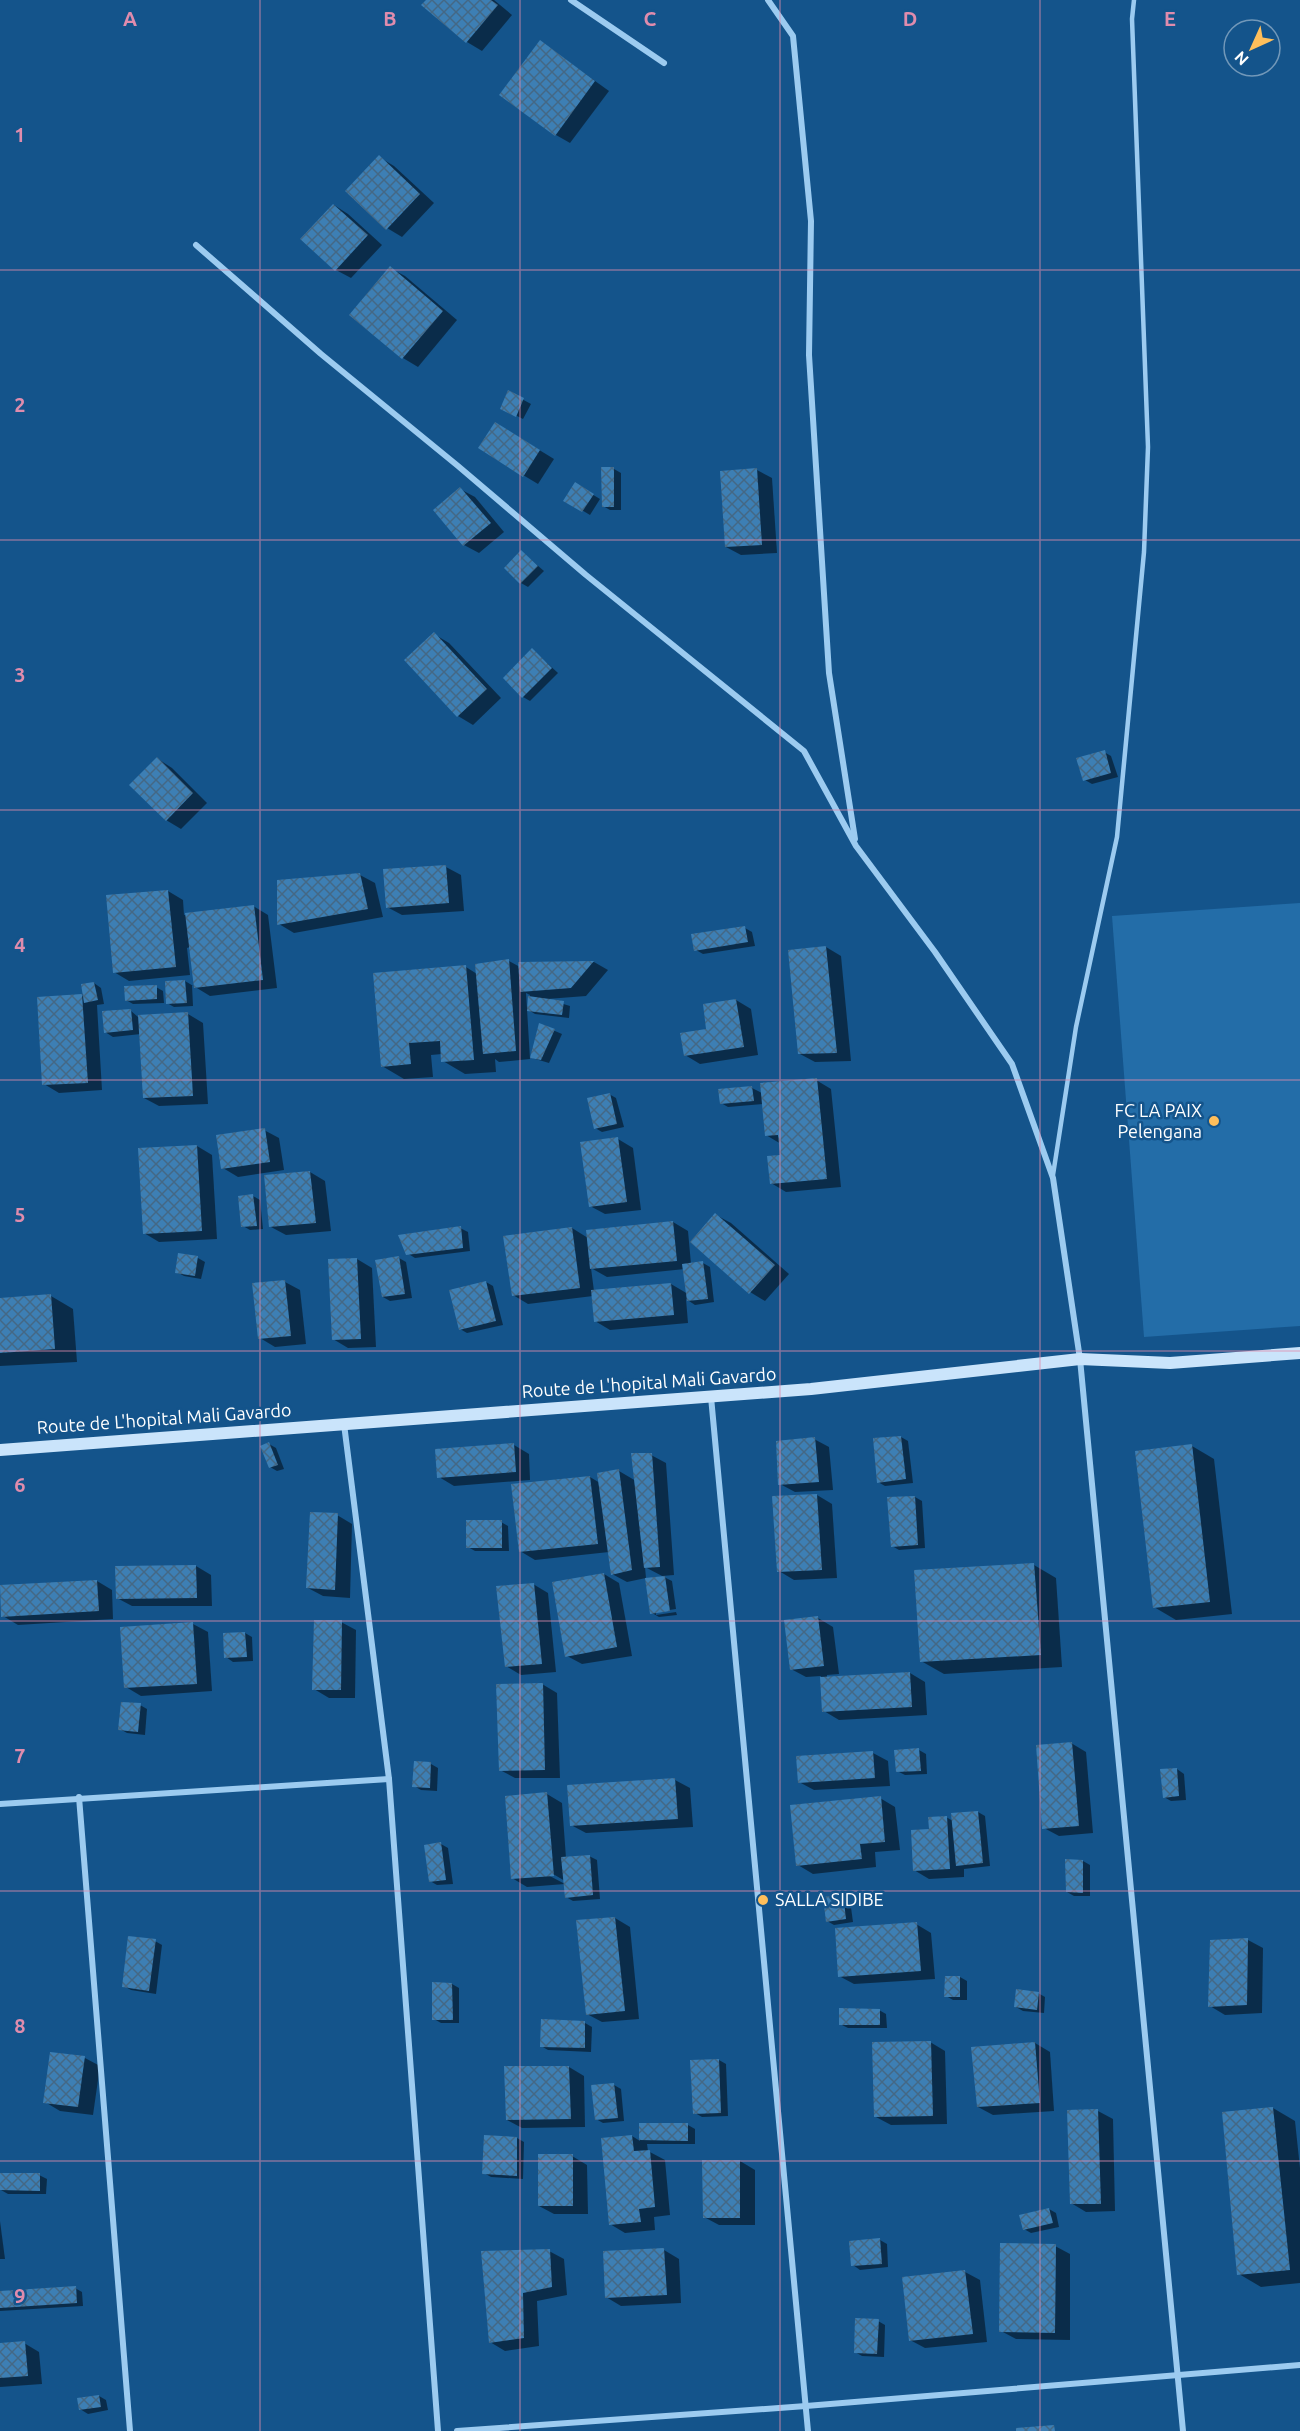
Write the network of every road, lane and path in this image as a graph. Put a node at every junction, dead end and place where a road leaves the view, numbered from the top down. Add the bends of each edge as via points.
1 (571, 0) edge
2 (768, 0) edge
3 (1134, 0) edge
4 (664, 63) dead end
5 (196, 245) dead end
6 (856, 846) junction
7 (1053, 1178) junction
8 (1300, 1353) edge
9 (1080, 1359) junction
10 (711, 1397) junction
11 (344, 1424) junction
12 (0, 1450) edge
13 (389, 1779) junction
14 (79, 1797) junction
15 (0, 1804) edge
16 (1300, 2365) edge
17 (1178, 2375) junction
18 (806, 2406) junction
19 (130, 2431) edge
20 (438, 2431) edge
21 (457, 2431) edge
22 (808, 2431) edge
23 (1183, 2431) edge

1 - 4 street
2 - 6 street via 793,36 811,221 809,355 828,673
3 - 7 lane via 1148,447 1144,552 1117,837 1076,1027
5 - 6 street via 586,575 804,751
6 - 7 street via 1012,1064
7 - 9 street
8 - 9 main road, Route de L'hopital Mali Gavardo via 1170,1363
9 - 10 main road, Route de L'hopital Mali Gavardo
9 - 17 street
10 - 11 main road, Route de L'hopital Mali Gavardo
10 - 18 street
11 - 12 main road, Route de L'hopital Mali Gavardo
11 - 13 street
13 - 14 street
13 - 20 street
14 - 15 street
14 - 19 street
16 - 17 street
17 - 18 street
17 - 23 street
18 - 21 street
18 - 22 street

